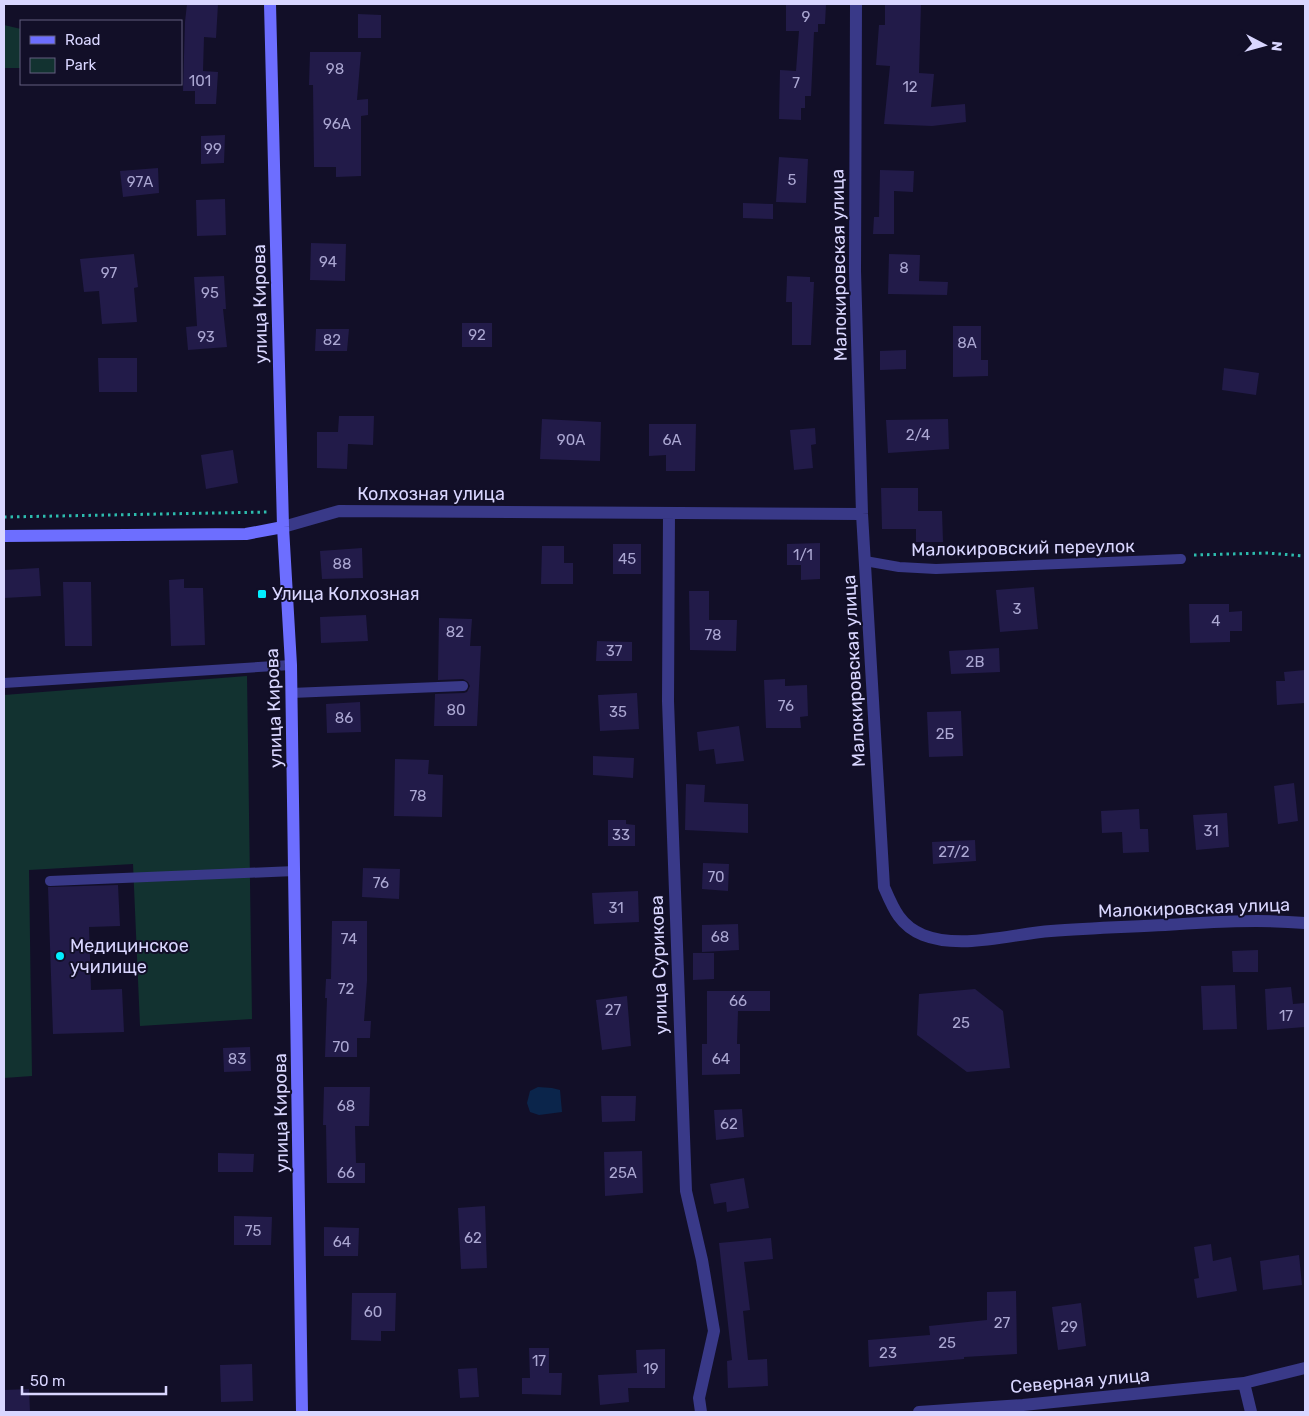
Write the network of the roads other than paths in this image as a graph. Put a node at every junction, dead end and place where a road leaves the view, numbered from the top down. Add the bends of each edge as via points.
1 (270, 4) edge
2 (856, 4) edge
3 (669, 512) junction
4 (862, 514) junction
5 (283, 527) junction
6 (4, 536) edge
7 (1181, 559) road end
8 (865, 561) junction
9 (291, 665) junction
10 (4, 683) edge
11 (463, 686) dead end
12 (291, 693) junction
13 (295, 871) junction
14 (50, 880) dead end
15 (1305, 923) edge
16 (1305, 1368) edge
17 (1244, 1383) junction
18 (302, 1412) edge
19 (701, 1412) edge
20 (919, 1412) edge
21 (1251, 1412) edge

1 - 5 street, улица Кирова
2 - 4 street, Малокировская улица via 855,271
3 - 4 street, Колхозная улица
3 - 5 street, Колхозная улица via 340,511
3 - 19 street, улица Сурикова via 668,700 686,1191 714,1331 699,1398
4 - 8 street, Малокировская улица
5 - 6 street, Колхозная улица via 246,534
5 - 9 street, улица Кирова
7 - 8 lane, Малокировский переулок via 936,569
8 - 15 street, Малокировская улица via 884,887 895,912 910,928 944,941 962,941 1049,931 1213,922
9 - 10 lane
9 - 12 street, улица Кирова
11 - 12 lane
12 - 13 street, улица Кирова
13 - 14 lane
13 - 18 street, улица Кирова
16 - 17 street, Северная улица
17 - 20 street, Северная улица
17 - 21 street

